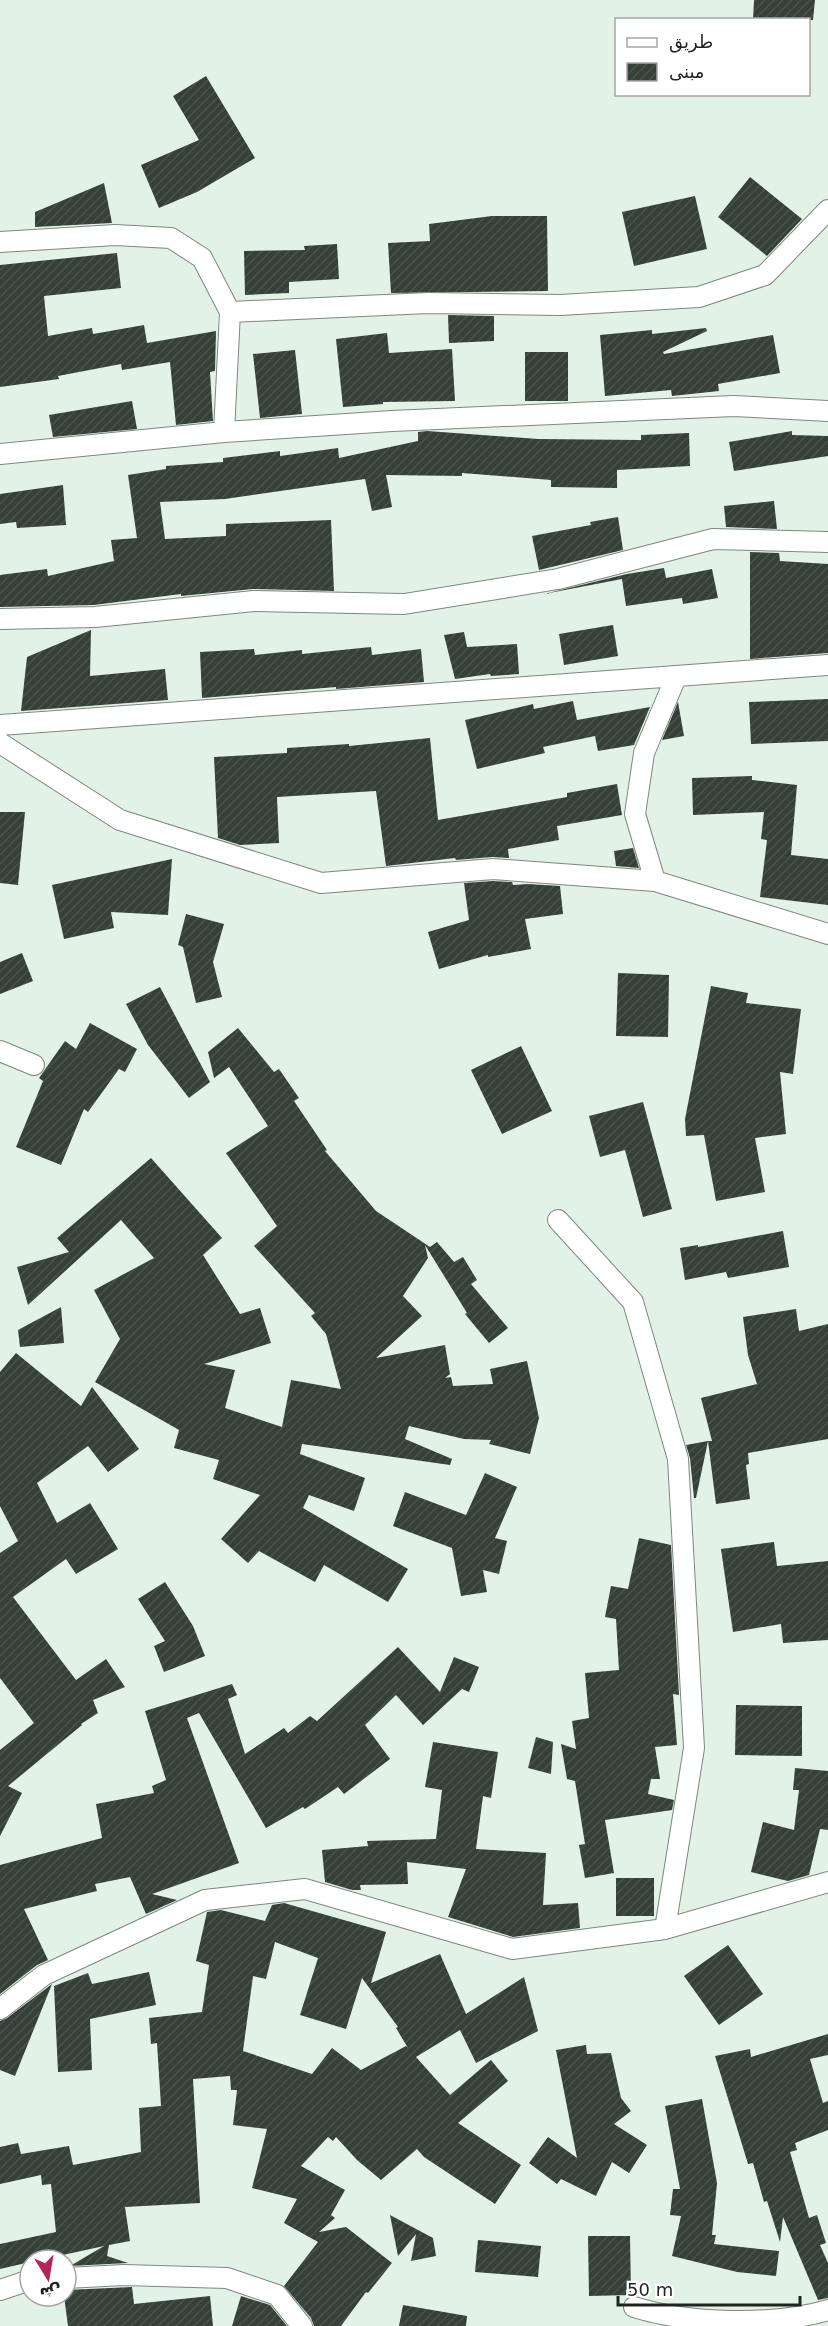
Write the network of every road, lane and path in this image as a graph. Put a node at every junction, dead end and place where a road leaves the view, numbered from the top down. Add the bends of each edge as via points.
1 (828, 210) edge
2 (0, 242) edge
3 (230, 312) junction
4 (828, 411) edge
5 (224, 432) junction
6 (0, 454) edge
7 (828, 542) edge
8 (0, 619) edge
9 (828, 665) edge
10 (676, 677) junction
11 (0, 726) edge
12 (0, 743) edge
13 (20, 756) junction
14 (0, 758) edge
15 (655, 881) junction
16 (828, 934) edge
17 (0, 1051) edge
18 (34, 1065) dead end
19 (558, 1220) dead end
20 (828, 1882) edge
21 (665, 1929) junction
22 (0, 2009) edge
23 (78, 2277) edge
24 (18, 2284) edge
25 (0, 2290) edge
26 (634, 2307) dead end
27 (828, 2310) edge
28 (302, 2326) edge

1 - 3 street via 765,275 699,297 560,305 428,303
2 - 3 street via 115,235 171,238 202,258
3 - 5 street
4 - 5 street via 734,406
5 - 6 street
7 - 8 street via 713,539 558,579 404,604 254,601 95,617
9 - 10 street
10 - 11 street
10 - 15 street via 644,753 635,814
12 - 13 street
13 - 14 street
13 - 15 street via 120,820 321,883 493,869
15 - 16 street
17 - 18 street
19 - 21 street via 633,1302 678,1459 694,1748
20 - 21 street
21 - 22 street via 512,1948 305,1889 205,1900 44,1975
23 - 28 street via 226,2278 277,2295
24 - 25 street
26 - 27 street via 657,2314 737,2322 806,2317

